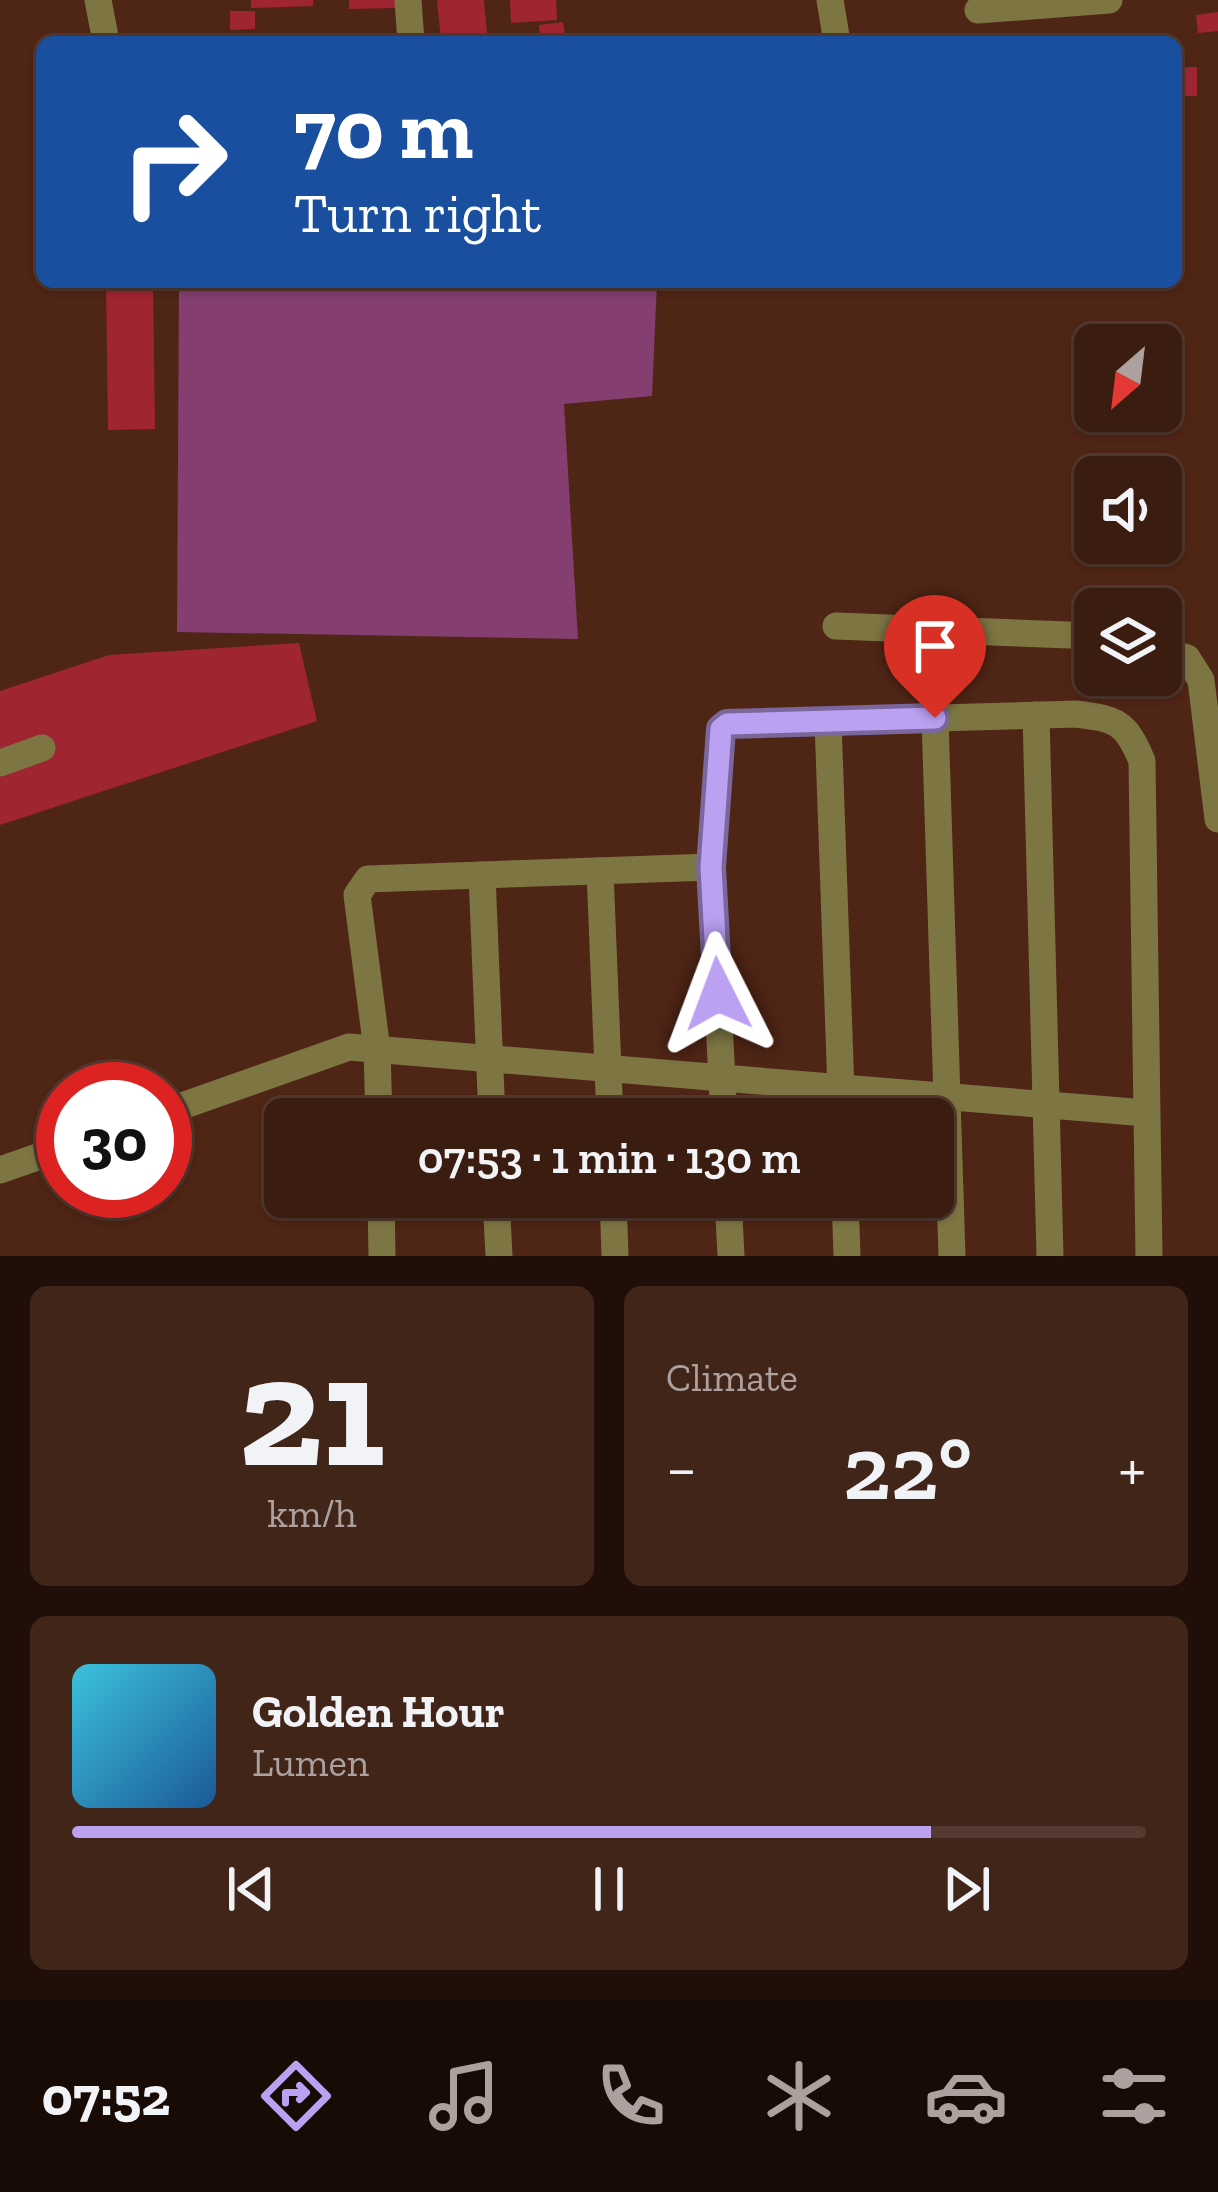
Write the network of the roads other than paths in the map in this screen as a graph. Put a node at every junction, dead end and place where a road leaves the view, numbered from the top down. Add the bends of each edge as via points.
1 (98, 0) edge
2 (407, 0) edge
3 (830, 0) edge
4 (1109, 0) edge
5 (978, 10) dead end
6 (105, 36) edge
7 (410, 36) edge
8 (836, 36) edge
9 (836, 626) dead end
10 (1074, 635) edge
11 (1182, 656) edge
12 (1036, 715) junction
13 (935, 718) junction
14 (828, 721) junction
15 (42, 748) dead end
16 (0, 763) edge
17 (1218, 819) edge
18 (711, 867) junction
19 (600, 871) junction
20 (482, 875) junction
21 (377, 1050) junction
22 (490, 1059) junction
23 (608, 1069) junction
24 (722, 1078) junction
25 (841, 1088) junction
26 (946, 1096) junction
27 (378, 1098) edge
28 (492, 1098) edge
29 (609, 1098) edge
30 (723, 1098) edge
31 (841, 1098) edge
32 (192, 1102) edge
33 (1047, 1105) junction
34 (1146, 1113) junction
35 (36, 1157) edge
36 (0, 1170) edge
37 (381, 1218) edge
38 (497, 1218) edge
39 (614, 1218) edge
40 (729, 1218) edge
41 (846, 1218) edge
42 (382, 1256) edge
43 (499, 1256) edge
44 (615, 1256) edge
45 (731, 1256) edge
46 (847, 1256) edge
47 (952, 1256) edge
48 (1051, 1256) edge
49 (1149, 1256) edge

1 - 6 street
2 - 7 street
3 - 8 street
4 - 5 street
9 - 10 street
11 - 17 street via 1202,680
12 - 13 street
12 - 33 street
12 - 34 street via 1107,718 1129,731 1142,761
13 - 14 street
13 - 26 street
14 - 18 street via 721,729
14 - 25 street
15 - 16 street
18 - 19 street
18 - 24 street
19 - 20 street
19 - 23 street
20 - 21 street via 368,879 360,888
20 - 22 street
21 - 22 street
21 - 27 street
21 - 32 street via 349,1047
22 - 23 street
22 - 28 street
23 - 24 street
23 - 29 street
24 - 25 street
24 - 30 street
25 - 26 street
25 - 31 street
26 - 33 street
26 - 47 street
33 - 34 street
33 - 48 street
34 - 49 street
35 - 36 street
37 - 42 street
38 - 43 street
39 - 44 street
40 - 45 street
41 - 46 street

